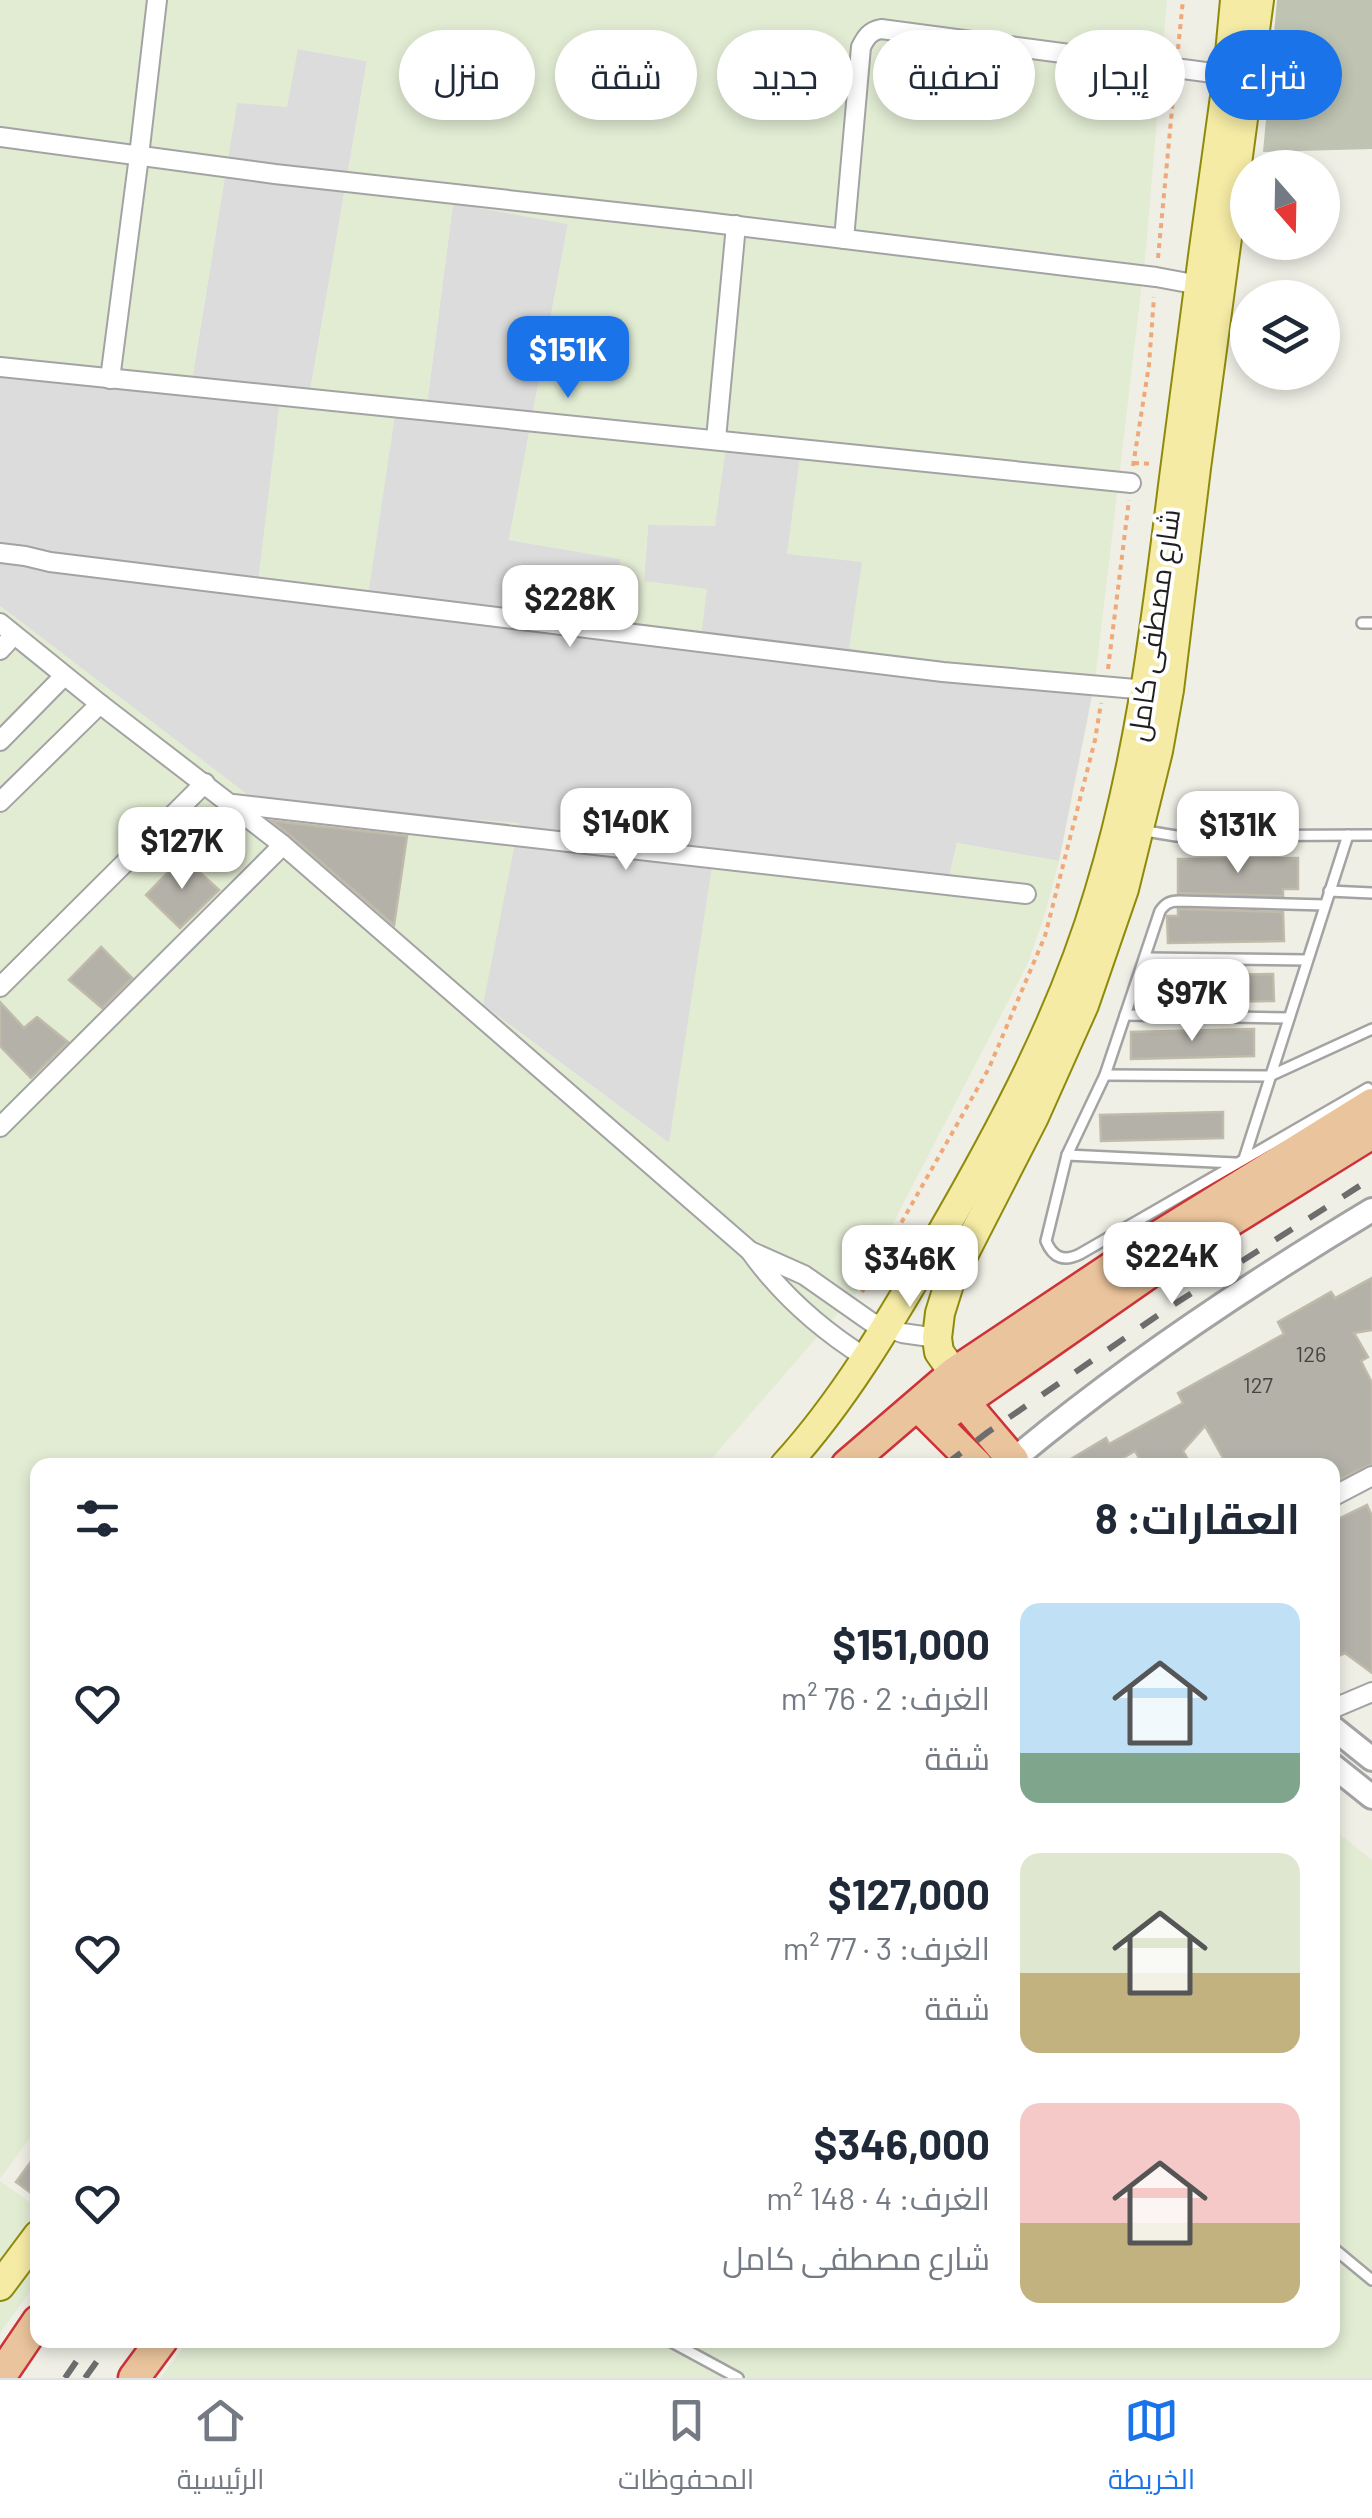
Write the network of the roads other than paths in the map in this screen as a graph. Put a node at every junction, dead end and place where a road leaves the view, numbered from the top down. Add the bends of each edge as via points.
1 (156, 0) edge
2 (1235, 0) edge
3 (1259, 0) edge
4 (1232, 30) edge
5 (1205, 72) edge
6 (1222, 120) edge
7 (0, 137) edge
8 (140, 156) junction
9 (736, 226) junction
10 (844, 239) junction
11 (1199, 285) junction
12 (0, 367) edge
13 (110, 379) junction
14 (716, 440) junction
15 (1131, 483) dead end
16 (0, 554) edge
17 (7, 629) edge
18 (0, 650) edge
19 (64, 676) junction
20 (1146, 690) junction
21 (100, 704) junction
22 (0, 741) edge
23 (205, 783) junction
24 (0, 802) edge
25 (232, 804) junction
26 (1140, 830) junction
27 (1348, 836) junction
28 (1372, 836) edge
29 (284, 845) junction
30 (1329, 891) junction
31 (1026, 894) dead end
32 (1372, 894) edge
33 (1325, 906) junction
34 (1145, 958) junction
35 (1308, 960) junction
36 (0, 987) edge
37 (1126, 1016) junction
38 (1289, 1018) junction
39 (1372, 1029) edge
40 (1105, 1075) junction
41 (1270, 1076) junction
42 (1370, 1096) edge
43 (0, 1127) edge
44 (1372, 1134) edge
45 (1068, 1155) junction
46 (1241, 1161) junction
47 (1372, 1210) edge
48 (750, 1251) junction
49 (871, 1321) junction
50 (937, 1338) junction
51 (858, 1353) junction
52 (959, 1387) junction
53 (926, 1414) junction
54 (791, 1458) edge
55 (858, 1458) edge
56 (971, 1458) edge
57 (1009, 1458) edge
58 (1019, 1458) edge
59 (1372, 1476) edge
60 (1340, 1493) edge
61 (1372, 1692) edge
62 (1340, 1706) edge
63 (1340, 1733) edge
64 (1372, 1759) edge
65 (1340, 1771) edge
66 (1372, 1796) edge
67 (30, 2245) edge
68 (1340, 2253) edge
69 (1372, 2280) edge
70 (0, 2286) edge
71 (30, 2333) edge
72 (156, 2348) edge
73 (683, 2348) edge
74 (0, 2378) edge
75 (134, 2378) edge
76 (738, 2378) edge

1 - 8 street
2 - 4 main road, شارع مصطفى كامل
3 - 26 main road, شارع مصطفى كامل via 1170,690
5 - 10 street via 873,31 862,47
6 - 11 main road, شارع مصطفى كامل
7 - 8 street
8 - 9 street
8 - 13 street
9 - 10 street
9 - 14 street
10 - 11 street
11 - 20 main road, شارع مصطفى كامل
12 - 13 street
13 - 14 street
14 - 15 street
16 - 20 street via 923,670
17 - 18 street
17 - 19 street
19 - 21 street
19 - 22 street
20 - 49 main road, شارع مصطفى كامل via 1118,829 1048,1030 986,1158
21 - 23 street
21 - 24 street
23 - 25 street
23 - 36 street
25 - 29 street
25 - 31 street
26 - 27 lane
26 - 50 main road, شارع مصطفى كامل via 1084,1005 950,1281
27 - 28 lane
27 - 30 lane
29 - 43 street
29 - 48 street
30 - 32 lane
30 - 33 lane
33 - 34 lane via 1171,901 1160,911
33 - 35 lane
34 - 35 lane
34 - 37 lane
35 - 38 lane
37 - 38 lane
37 - 40 lane
38 - 41 lane
39 - 41 lane
40 - 41 lane
40 - 45 lane
41 - 46 lane
42 - 46 lane
42 - 52 highway via 1172,1228
44 - 52 highway
45 - 46 lane
45 - 46 lane via 1046,1241 1059,1258 1070,1259
47 - 58 street via 1188,1328
48 - 49 street via 804,1275
48 - 51 street via 787,1298
49 - 50 street
49 - 51 main road, شارع مصطفى كامل
50 - 52 main road
51 - 54 main road, شارع مصطفى كامل
52 - 53 highway
52 - 57 highway
53 - 55 highway
53 - 56 highway
59 - 60 street
61 - 62 street
63 - 64 street
65 - 66 street
67 - 70 main road
68 - 69 lane
71 - 74 highway
72 - 75 highway
73 - 76 lane

